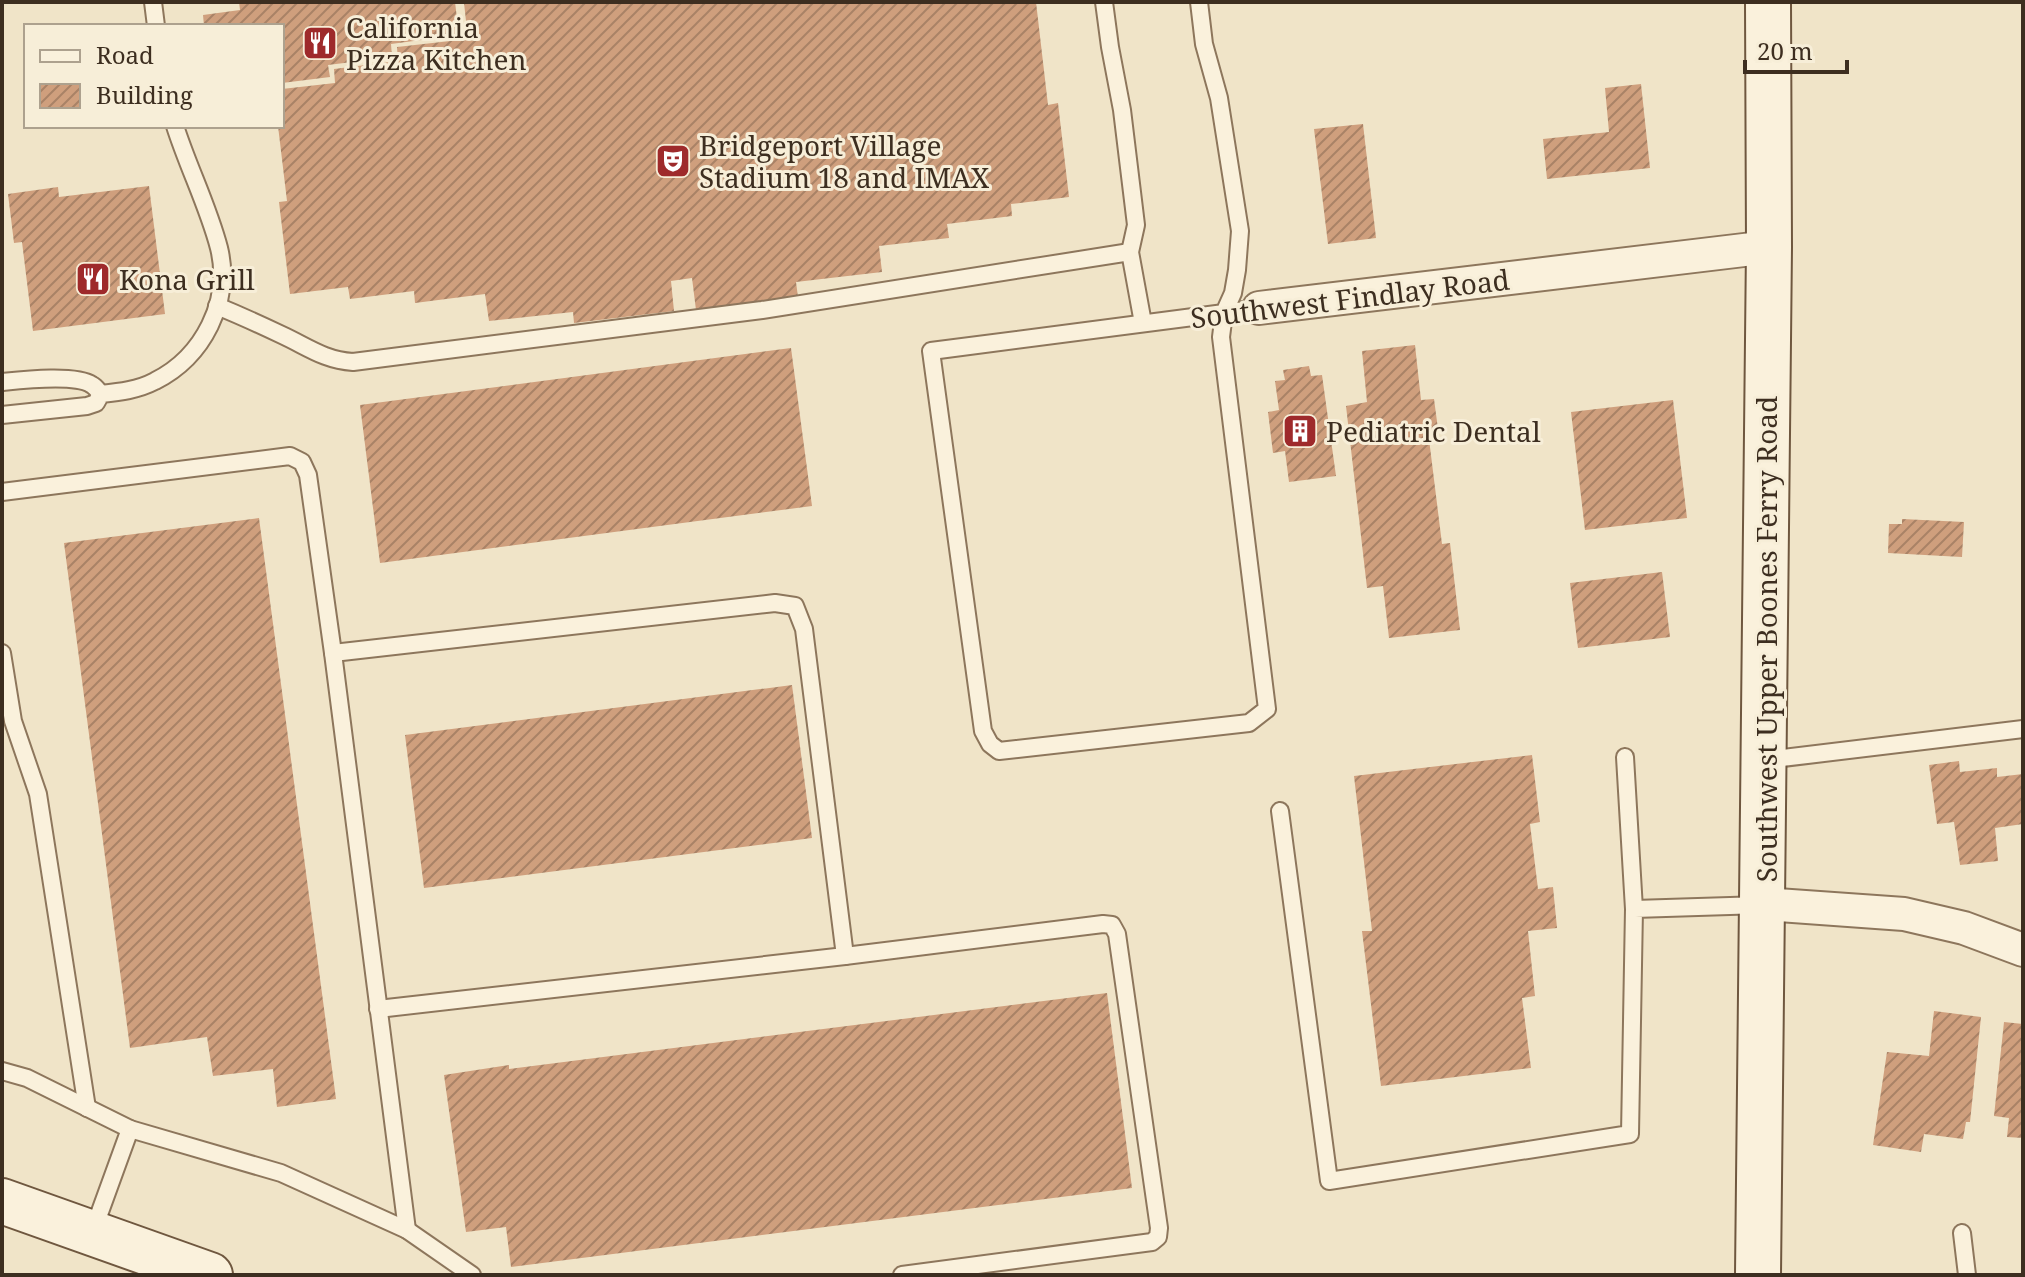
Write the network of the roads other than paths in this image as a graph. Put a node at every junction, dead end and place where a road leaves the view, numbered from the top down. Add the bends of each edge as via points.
1 (153, 2) edge
2 (1104, 2) edge
3 (1199, 2) edge
4 (1768, 2) edge
5 (156, 24) edge
6 (176, 128) edge
7 (1769, 247) junction
8 (1130, 252) junction
9 (217, 306) junction
10 (1259, 308) joint
11 (1224, 313) junction
12 (1143, 323) junction
13 (2, 382) edge
14 (101, 394) junction
15 (2, 415) edge
16 (2, 492) edge
17 (2, 653) edge
18 (333, 653) junction
19 (2023, 729) edge
20 (1625, 757) dead end
21 (1764, 760) junction
22 (1280, 811) dead end
23 (1763, 904) junction
24 (1634, 909) junction
25 (2023, 950) edge
26 (845, 956) junction
27 (378, 1009) junction
28 (2, 1071) edge
29 (87, 1108) junction
30 (130, 1129) junction
31 (2, 1201) edge
32 (407, 1230) junction
33 (93, 1233) junction
34 (1962, 1233) dead end
35 (210, 1275) edge
36 (472, 1275) edge
37 (902, 1275) edge
38 (1758, 1275) edge
39 (1967, 1275) edge

1 - 5 lane
2 - 8 lane via 1136,225
3 - 11 lane via 1240,231 1233,293
4 - 7 main road, Southwest Upper Boones Ferry Road
6 - 9 lane via 219,248
7 - 10 street, Southwest Findlay Road
7 - 21 main road, Southwest Upper Boones Ferry Road
8 - 9 lane via 762,310 353,362 322,356
8 - 12 lane
9 - 14 lane via 204,337 184,362 154,382
10 - 11 lane, Southwest Findlay Road
11 - 12 lane, Southwest Findlay Road
11 - 12 lane, Southwest Findlay Road via 1221,337 1267,709 1249,723 999,751 983,731 931,351
13 - 14 lane via 79,381 92,384
14 - 15 lane via 87,406
16 - 18 lane via 290,456 302,462 308,475
17 - 29 lane via 13,721 38,794
18 - 26 lane via 775,603 795,606 804,629
18 - 27 lane
19 - 21 lane
20 - 24 lane
21 - 23 main road, Southwest Upper Boones Ferry Road
22 - 24 lane via 1329,1181 1630,1134
23 - 24 lane
23 - 25 street via 1904,914
23 - 38 main road, Southwest Upper Boones Ferry Road
26 - 27 lane
26 - 37 lane via 1103,924 1112,925 1117,934 1158,1237 1152,1242
27 - 32 lane
28 - 29 lane
29 - 30 lane
30 - 32 lane via 281,1173
30 - 33 lane
31 - 33 main road
32 - 36 lane
33 - 35 main road
34 - 39 lane

